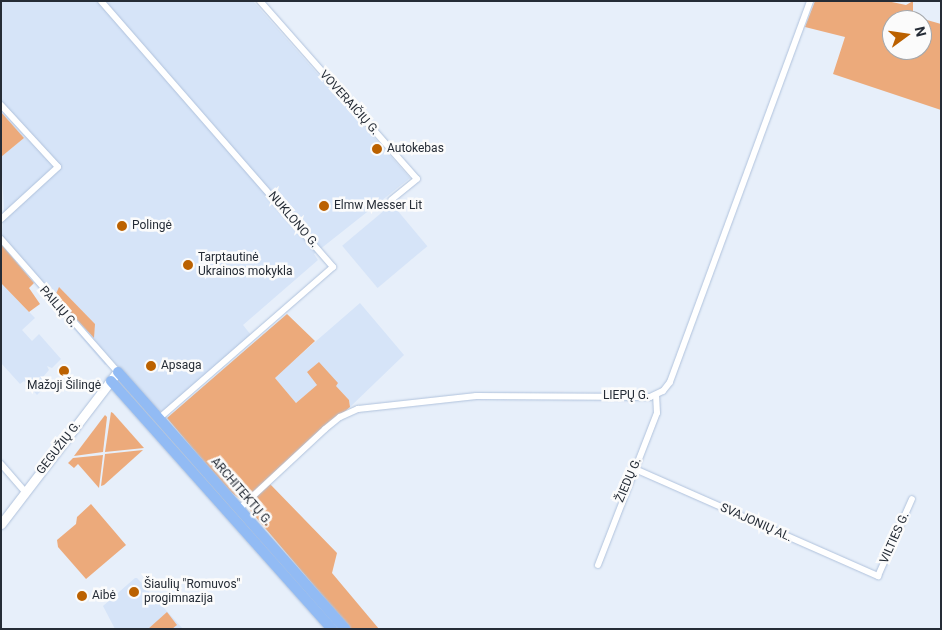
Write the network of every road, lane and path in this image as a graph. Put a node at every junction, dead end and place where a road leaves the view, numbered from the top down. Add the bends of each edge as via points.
1 (100, 1) edge
2 (260, 1) edge
3 (810, 1) edge
4 (1, 105) edge
5 (391, 200) dead end
6 (1, 219) edge
7 (1, 239) edge
8 (118, 372) junction
9 (111, 381) junction
10 (656, 396) junction
11 (159, 418) junction
12 (1, 464) edge
13 (635, 469) junction
14 (25, 492) junction
15 (912, 499) dead end
16 (239, 509) junction
17 (1, 524) edge
18 (598, 565) dead end
19 (878, 576) joint
20 (303, 589) junction
21 (332, 629) edge
22 (345, 629) edge

1 - 11 street, NUKLONO G. via 333,267
2 - 5 street, VOVERAIČIŲ G. via 417,179
3 - 10 street, LIEPŲ G. via 670,382
4 - 6 street via 58,167
7 - 8 street, PAILIŲ G.
8 - 9 main road, GEGUŽIŲ G.
8 - 11 main road, ARCHITEKTŲ G.
9 - 14 main road, GEGUŽIŲ G.
9 - 20 main road, ARCHITEKTŲ G.
10 - 13 street, ŽIEDŲ G. via 657,413
10 - 16 street, LIEPŲ G. via 476,396 358,409 325,429
11 - 16 main road, ARCHITEKTŲ G.
12 - 14 street
13 - 18 street, ŽIEDŲ G.
13 - 19 street, SVAJONIŲ AL.
14 - 17 main road, GEGUŽIŲ G.
15 - 19 street, VILTIES G.
16 - 20 main road, ARCHITEKTŲ G.
20 - 21 main road, ARCHITEKTŲ G.
20 - 22 main road, ARCHITEKTŲ G.

